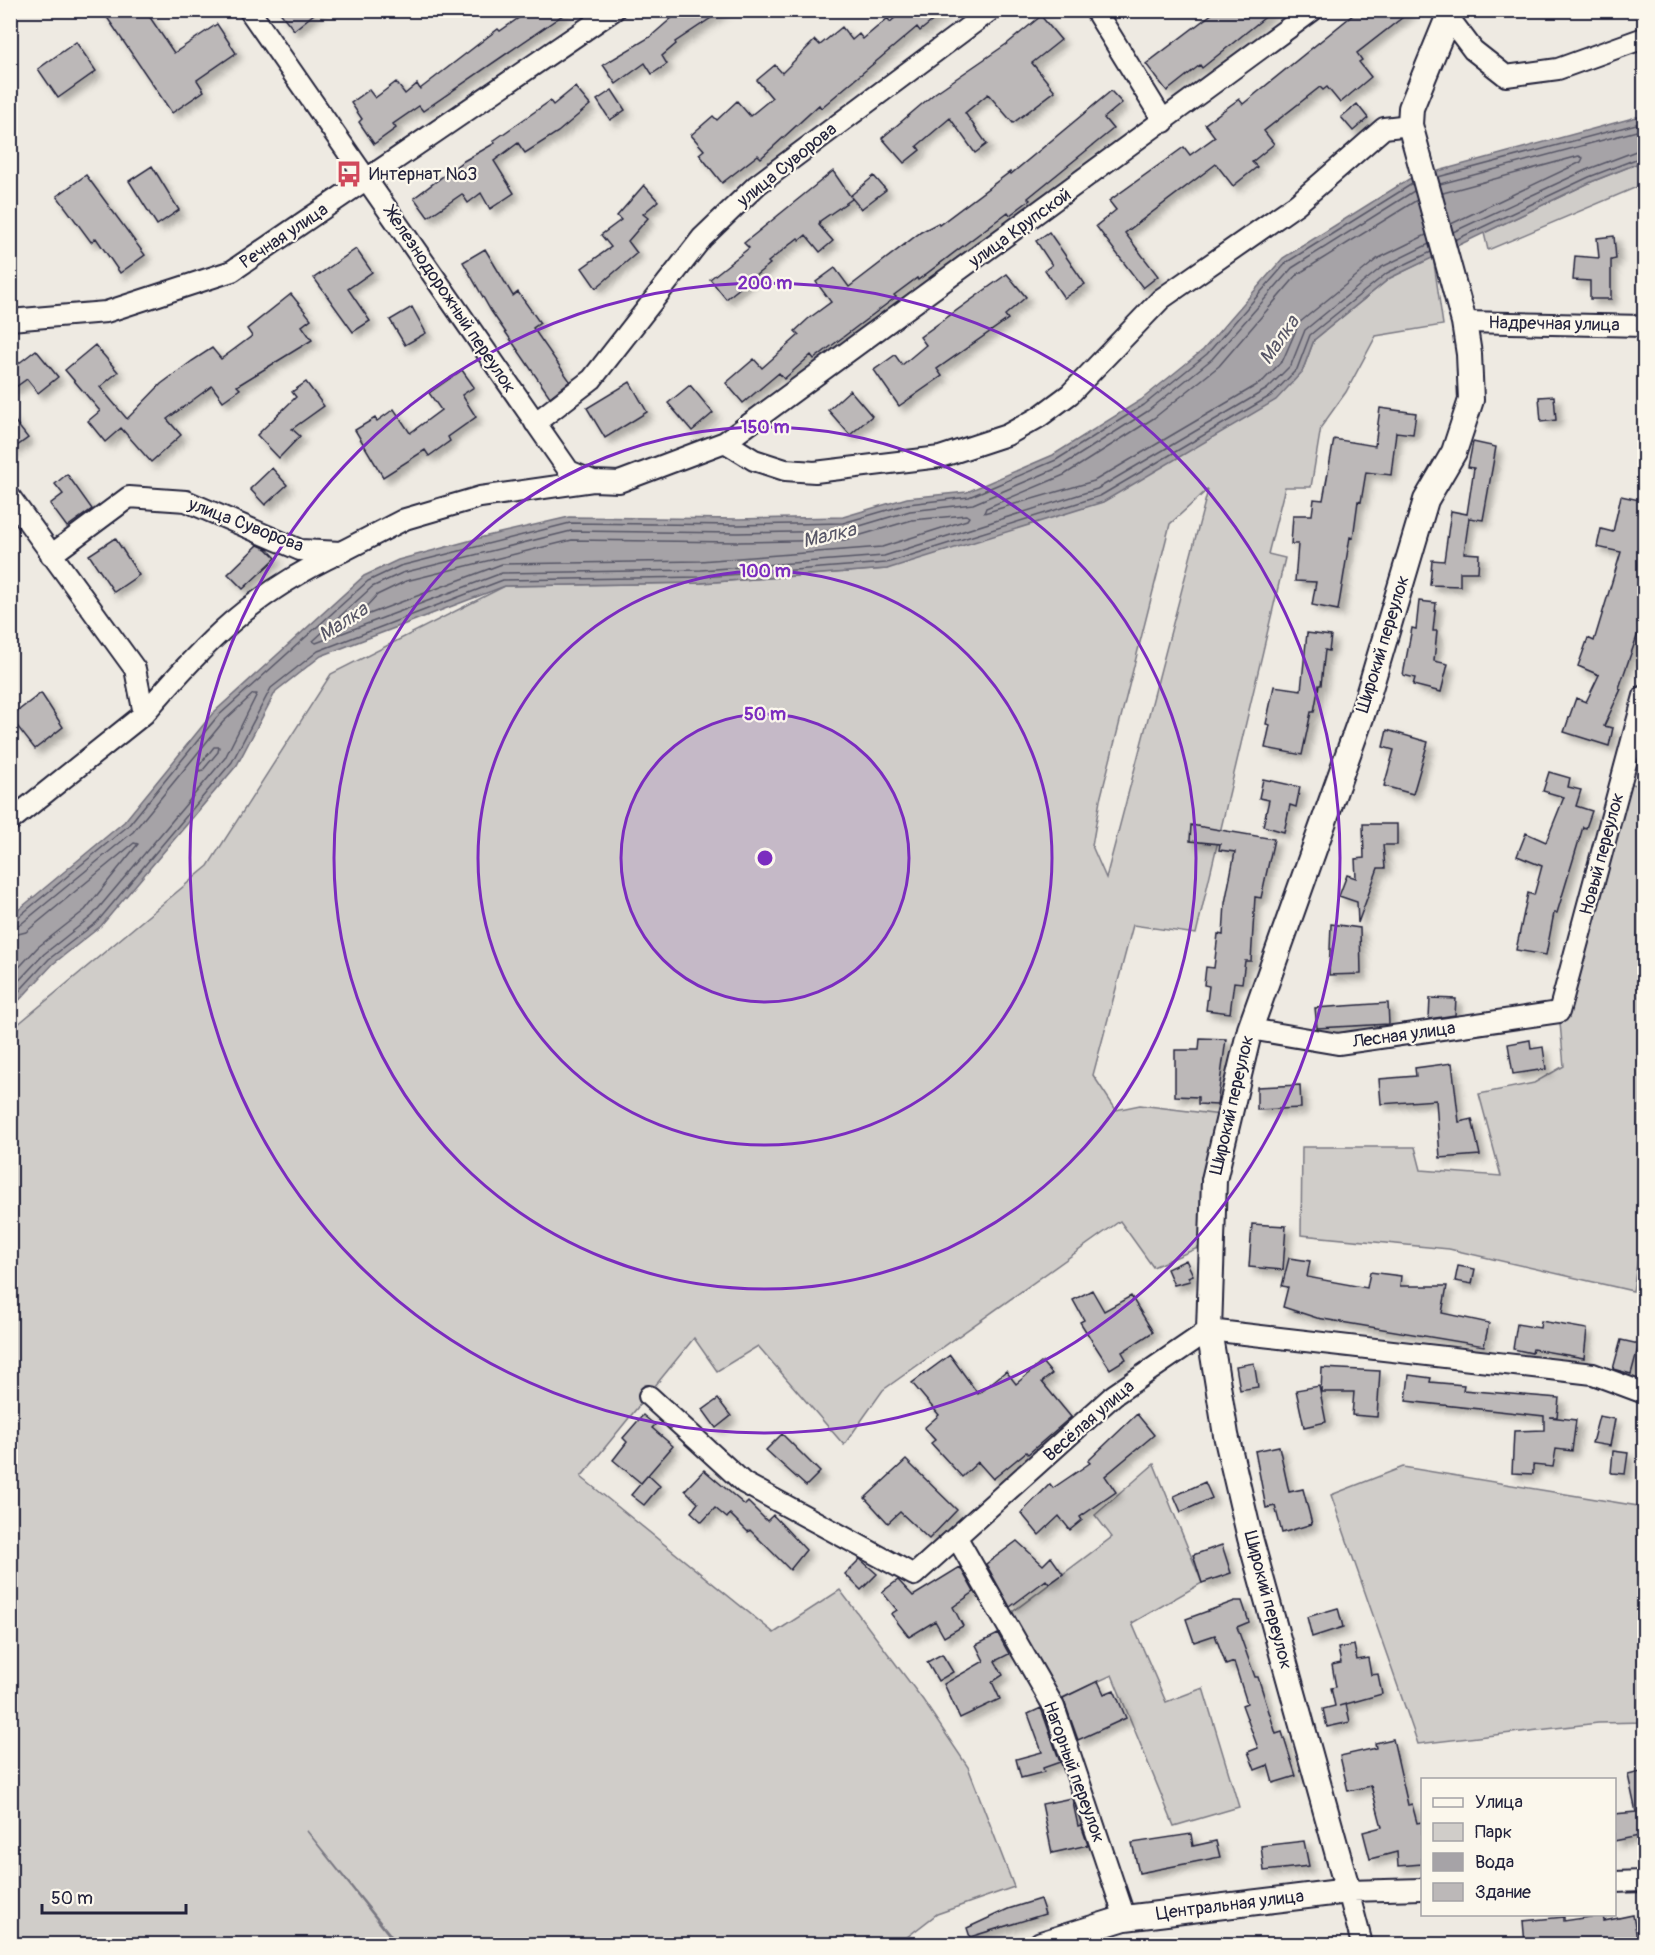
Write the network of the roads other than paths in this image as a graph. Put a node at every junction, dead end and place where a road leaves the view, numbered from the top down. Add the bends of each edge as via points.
1 (249, 10) edge
2 (614, 10) edge
3 (991, 10) edge
4 (1095, 10) edge
5 (1313, 10) edge
6 (1450, 14) edge
7 (1644, 38) edge
8 (1164, 122) junction
9 (1410, 125) junction
10 (368, 180) junction
11 (10, 320) edge
12 (1464, 322) junction
13 (1644, 326) edge
14 (535, 423) junction
15 (725, 442) junction
16 (593, 481) junction
17 (10, 497) edge
18 (341, 552) junction
19 (51, 555) junction
20 (1644, 696) edge
21 (144, 714) junction
22 (10, 821) edge
23 (1559, 1012) joint
24 (1250, 1029) junction
25 (1209, 1330) junction
26 (1644, 1394) edge
27 (649, 1396) dead end
28 (957, 1538) junction
29 (1644, 1881) edge
30 (1616, 1882) edge
31 (1421, 1889) edge
32 (1348, 1891) junction
33 (1125, 1918) junction
34 (1041, 1944) edge
35 (1362, 1944) edge

1 - 10 street, Железнодорожный переулок
2 - 10 street, Речная улица
3 - 14 street, улица Суворова via 757,185 702,238 592,379
4 - 8 street
5 - 8 street, улица Крупской
6 - 7 street via 1473,50 1506,76 1558,69
6 - 9 street via 1411,108
8 - 15 street, улица Крупской
9 - 12 street, Широкий переулок
9 - 15 street via 1384,128 1296,204 1161,299 1070,394 1006,435 939,457 815,471 785,470 754,460
10 - 11 street, Речная улица via 232,271 106,312
10 - 14 street, Железнодорожный переулок
12 - 13 street, Надречная улица
12 - 24 street, Широкий переулок via 1471,400 1454,452 1426,500 1363,712
14 - 16 street, Железнодорожный переулок via 569,471
15 - 16 street, улица Крупской via 619,482
16 - 18 street via 480,497 405,519
17 - 19 street
18 - 19 street, улица Суворова via 300,550 186,501 129,497
18 - 21 street via 305,569 228,622
19 - 21 street via 135,669
20 - 23 street, Новый переулок
21 - 22 street
23 - 24 street, Лесная улица via 1338,1044
24 - 25 street, Широкий переулок via 1214,1180
25 - 26 street via 1593,1374
25 - 28 street, Весёлая улица via 1114,1395
25 - 32 street, Широкий переулок via 1226,1435 1250,1538
27 - 28 street, Весёлая улица via 744,1483 914,1575
28 - 33 street, Нагорный переулок via 1054,1707
29 - 30 street
31 - 32 street, Центральная улица
32 - 33 street, Центральная улица
32 - 35 street, Широкий переулок
33 - 34 street, Центральная улица

